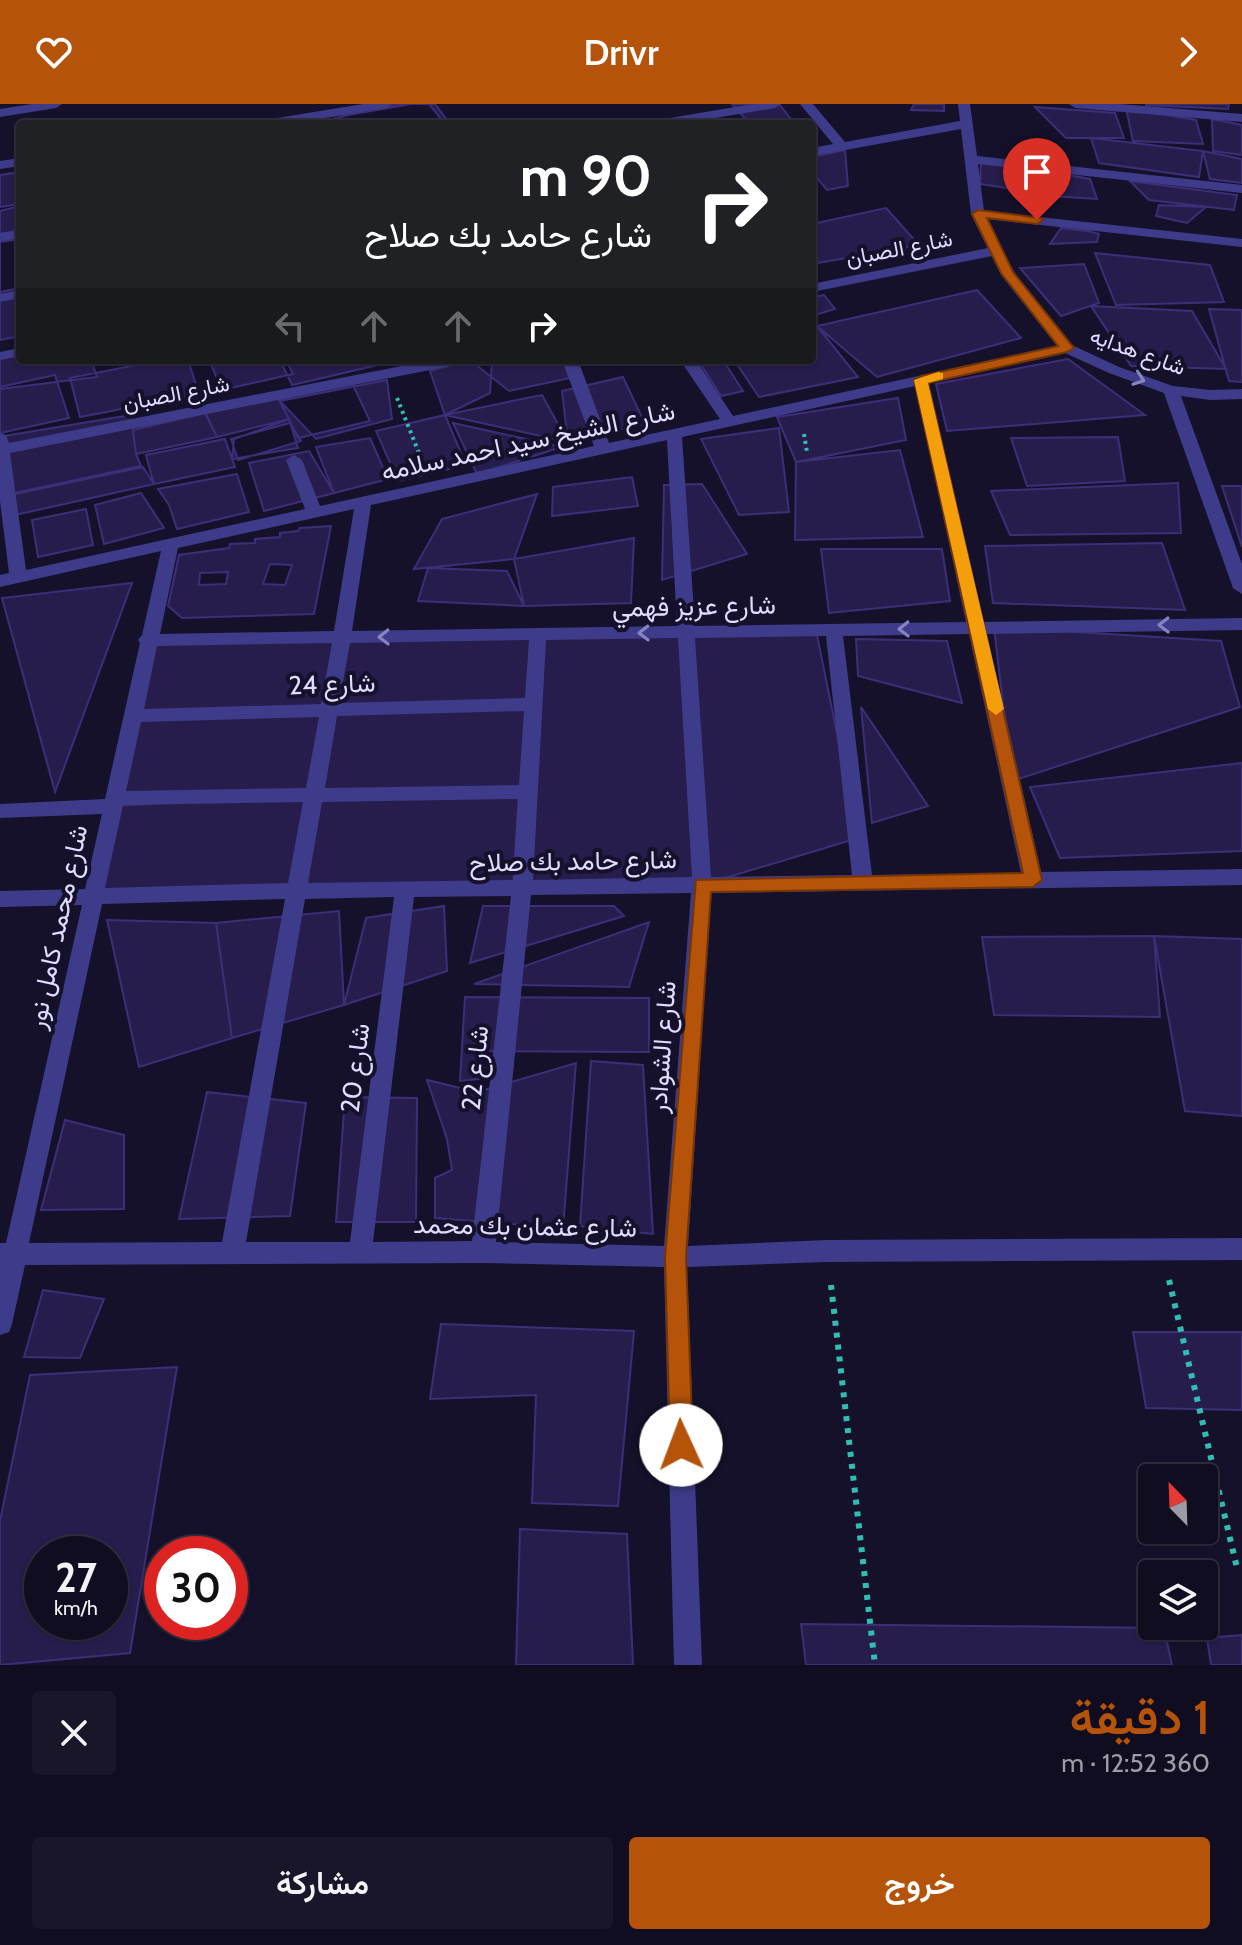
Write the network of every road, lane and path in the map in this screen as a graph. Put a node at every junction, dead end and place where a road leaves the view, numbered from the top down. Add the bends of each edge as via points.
1 (56, 104) edge
2 (386, 104) edge
3 (775, 104) edge
4 (806, 104) edge
5 (964, 104) edge
6 (1075, 104) edge
7 (0, 113) edge
8 (1242, 118) edge
9 (289, 120) edge
10 (681, 120) edge
11 (966, 124) junction
12 (842, 147) junction
13 (816, 151) edge
14 (972, 159) junction
15 (1242, 189) edge
16 (978, 214) junction
17 (1242, 243) edge
18 (995, 251) junction
19 (816, 287) edge
20 (1067, 348) junction
21 (434, 364) edge
22 (571, 364) edge
23 (691, 364) edge
24 (386, 374) junction
25 (921, 380) junction
26 (1171, 390) junction
27 (1242, 394) edge
28 (729, 421) junction
29 (674, 434) junction
30 (1, 446) edge
31 (603, 449) junction
32 (294, 460) dead end
33 (433, 486) junction
34 (363, 502) junction
35 (314, 512) junction
36 (171, 543) junction
37 (18, 577) junction
38 (0, 581) edge
39 (1242, 588) edge
40 (1242, 624) edge
41 (978, 628) junction
42 (834, 630) junction
43 (688, 632) junction
44 (538, 634) junction
45 (342, 638) junction
46 (147, 640) junction
47 (533, 704) junction
48 (329, 710) junction
49 (131, 716) junction
50 (528, 792) junction
51 (314, 795) junction
52 (113, 802) junction
53 (0, 811) edge
54 (1242, 877) edge
55 (1033, 880) junction
56 (863, 882) junction
57 (702, 885) junction
58 (405, 889) junction
59 (522, 889) junction
60 (297, 891) junction
61 (91, 897) junction
62 (0, 899) edge
63 (1162, 1249) junction
64 (1242, 1249) edge
65 (827, 1251) junction
66 (483, 1252) junction
67 (232, 1253) junction
68 (360, 1253) junction
69 (8, 1254) edge
70 (675, 1257) junction
71 (0, 1324) edge
72 (1237, 1568) dead end
73 (688, 1665) edge
74 (875, 1665) edge

1 - 7 street
2 - 9 street
3 - 10 street
4 - 12 street
5 - 11 street
6 - 8 street
11 - 12 street
11 - 14 street
12 - 13 street
14 - 15 street
14 - 16 street
16 - 17 street
16 - 18 street
18 - 19 street, شارع الصبان
18 - 20 street via 1020,292
20 - 25 street, شارع الشيخ سيد احمد سلامه
20 -> 26 street, شارع هدايه
21 - 24 street, شارع الصبان
22 - 31 street
23 - 28 street
24 - 30 street, شارع الصبان
24 - 33 path
25 - 28 street, شارع الشيخ سيد احمد سلامه
25 - 41 street
26 - 27 street, شارع هدايه
26 - 39 street
28 - 29 street, شارع الشيخ سيد احمد سلامه
29 - 31 street, شارع الشيخ سيد احمد سلامه
29 - 43 street, شارع الشوادر
30 - 37 street
31 - 33 street, شارع الشيخ سيد احمد سلامه
32 - 35 street
33 - 34 street, شارع الشيخ سيد احمد سلامه
34 - 35 street, شارع الشيخ سيد احمد سلامه
34 - 45 street
35 - 36 street, شارع الشيخ سيد احمد سلامه
36 - 37 street, شارع الشيخ سيد احمد سلامه
36 - 46 street, شارع محمد كامل نور
37 - 38 street, شارع الشيخ سيد احمد سلامه
40 -> 41 street, شارع عزيز فهمي
41 -> 42 street, شارع عزيز فهمي
41 - 55 street
42 - 43 street, شارع عزيز فهمي
42 - 56 street
43 -> 44 street, شارع عزيز فهمي
43 - 57 street, شارع الشوادر
44 -> 45 street, شارع عزيز فهمي
44 - 47 street, شارع 22
45 - 46 street, شارع عزيز فهمي
45 - 48 street
46 - 49 street, شارع محمد كامل نور
47 - 48 street, شارع 24
47 - 50 street, شارع 22
48 - 49 street, شارع 24
48 - 51 street
49 - 52 street, شارع محمد كامل نور
50 - 51 street
50 - 59 street, شارع 22
51 - 52 street
51 - 60 street
52 - 53 street
52 - 61 street, شارع محمد كامل نور
54 - 55 street, شارع حامد بك صلاح
55 - 56 street, شارع حامد بك صلاح
56 - 57 street, شارع حامد بك صلاح
57 - 59 street, شارع حامد بك صلاح
57 - 70 street, شارع الشوادر
58 - 59 street, شارع حامد بك صلاح
58 - 60 street, شارع حامد بك صلاح
58 - 68 street, شارع 20
59 - 66 street, شارع 22
60 - 61 street, شارع حامد بك صلاح
60 - 67 street
61 - 62 street, شارع حامد بك صلاح
61 - 69 street, شارع محمد كامل نور
63 - 64 street, شارع عثمان بك محمد
63 - 65 street, شارع عثمان بك محمد
63 - 72 path
65 - 70 street, شارع عثمان بك محمد
65 - 74 path
66 - 68 street, شارع عثمان بك محمد
66 - 70 street, شارع عثمان بك محمد
67 - 68 street, شارع عثمان بك محمد
67 - 69 street, شارع عثمان بك محمد
69 - 71 street, شارع محمد كامل نور
70 - 73 street, شارع الشوادر

